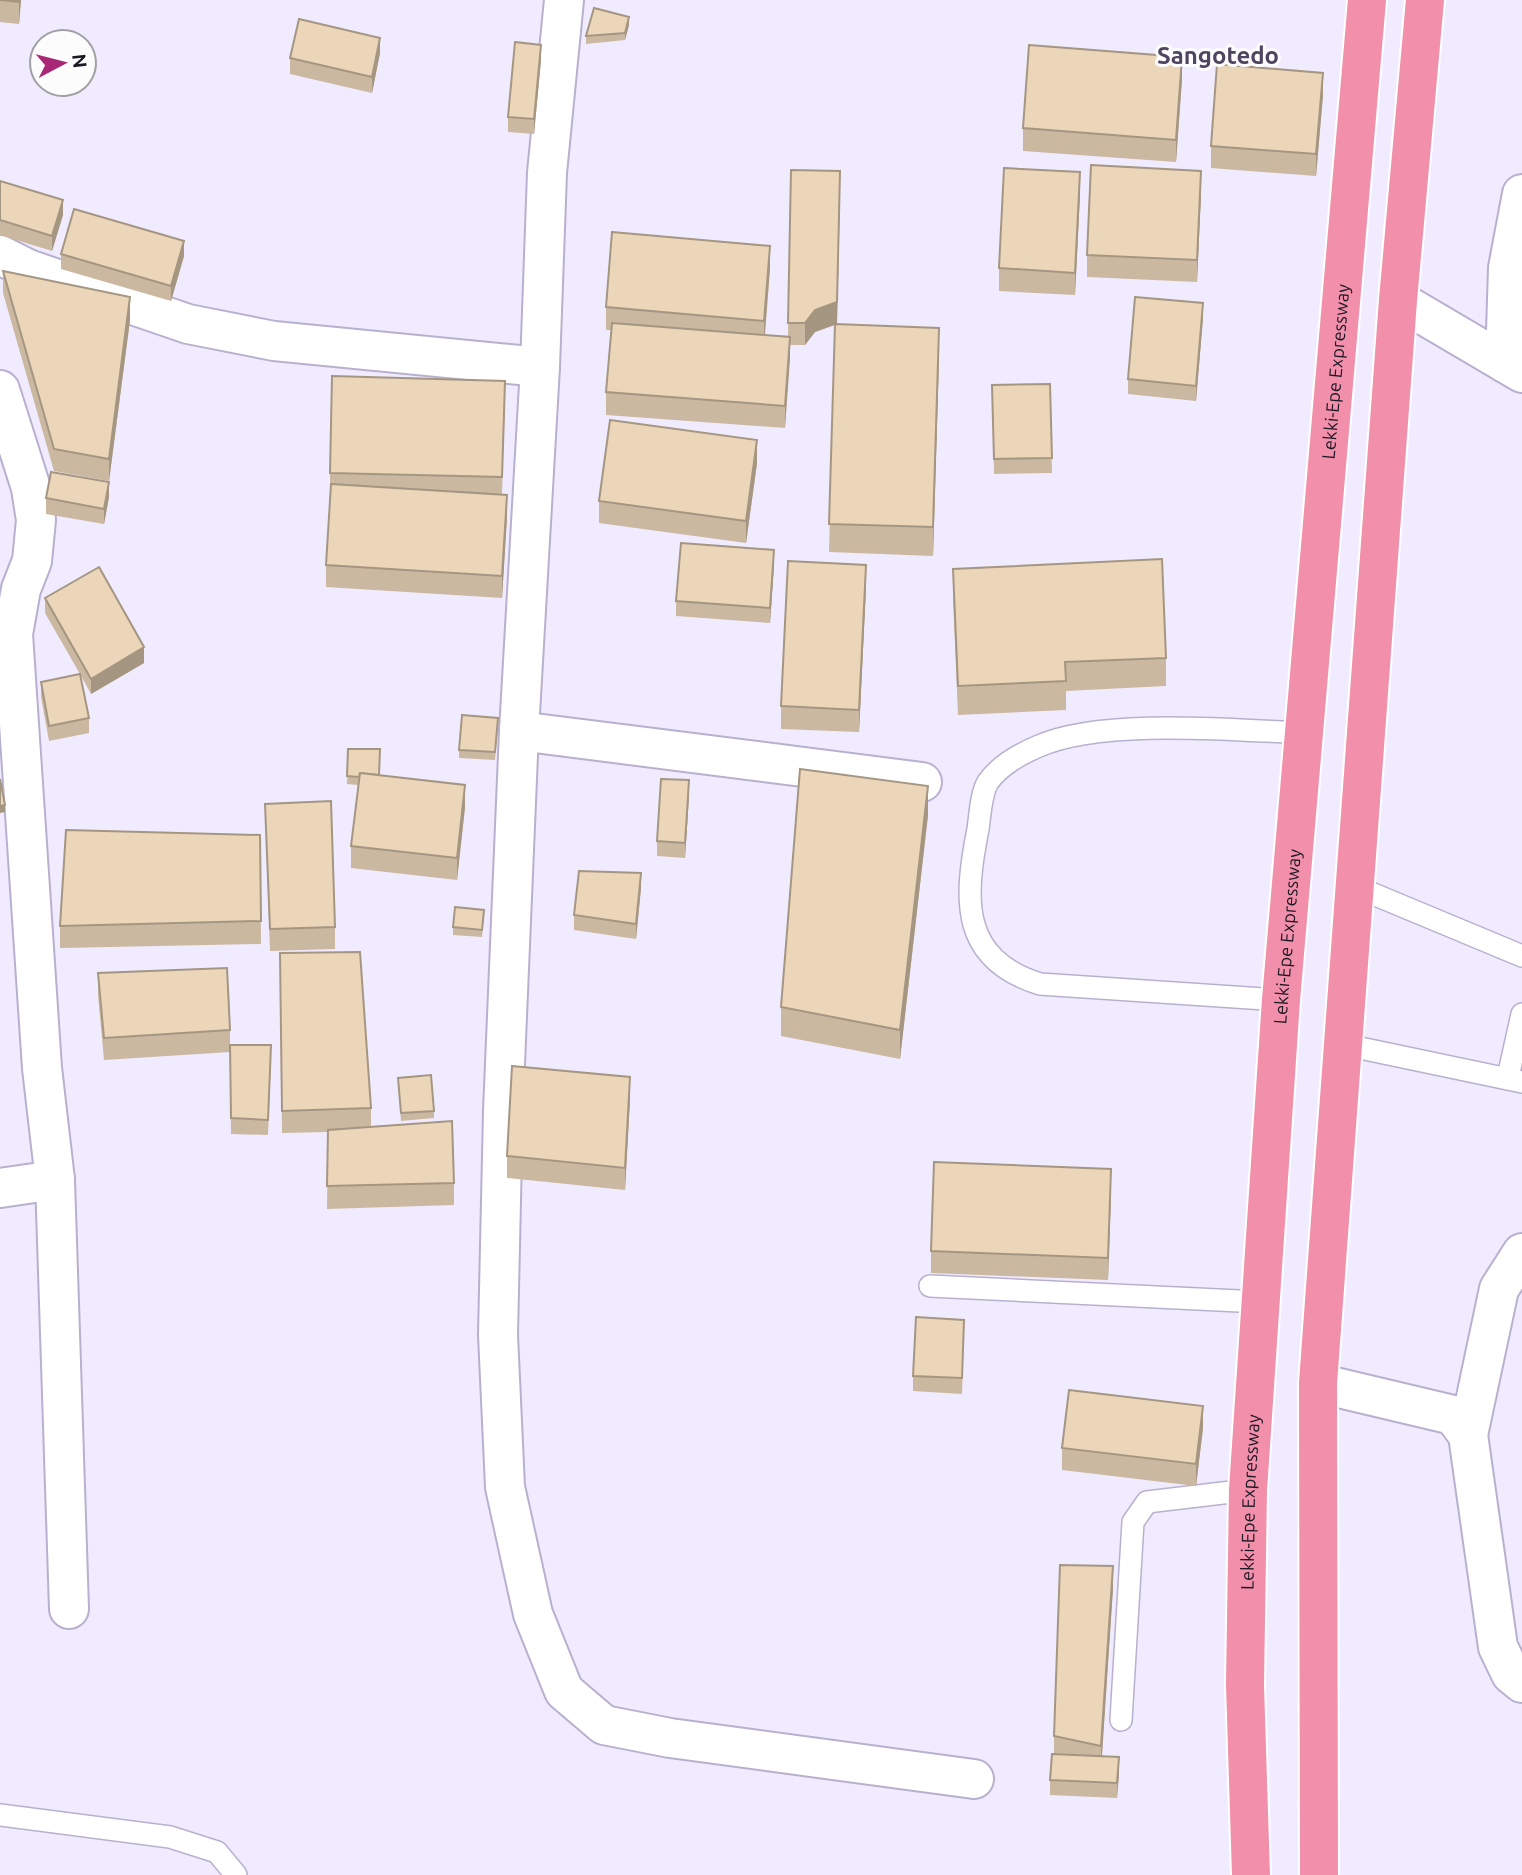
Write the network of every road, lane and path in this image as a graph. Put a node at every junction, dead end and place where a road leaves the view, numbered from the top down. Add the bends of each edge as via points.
1 (564, 0) edge
2 (1367, 0) edge
3 (1425, 0) edge
4 (1522, 194) edge
5 (0, 255) edge
6 (1398, 300) junction
7 (540, 367) junction
8 (1513, 368) edge
9 (0, 390) edge
10 (519, 731) junction
11 (1304, 733) junction
12 (922, 782) edge
13 (1354, 886) junction
14 (1522, 956) edge
15 (1281, 1000) junction
16 (1522, 1014) edge
17 (1341, 1044) junction
18 (1515, 1080) edge
19 (55, 1180) junction
20 (0, 1188) edge
21 (1522, 1253) edge
22 (930, 1286) dead end
23 (1260, 1302) junction
24 (1318, 1383) junction
25 (1468, 1435) junction
26 (1248, 1490) junction
27 (69, 1609) dead end
28 (1522, 1683) edge
29 (1121, 1720) dead end
30 (974, 1779) dead end
31 (0, 1815) edge
32 (236, 1875) edge
33 (1251, 1875) edge
34 (1319, 1875) edge

1 - 7 street via 547,173
2 - 11 highway, Lekki-Epe Expressway
3 - 6 highway
4 - 8 street via 1508,268
5 - 7 street via 188,324 312,346
6 - 8 street
6 - 13 highway
7 - 10 street
9 - 19 street via 24,463 36,520 32,561 21,589 13,634 42,1068
10 - 12 street
10 - 30 street via 498,1335 505,1487 533,1614 564,1691 604,1725
11 - 15 highway, Lekki-Epe Expressway
11 - 15 lane via 1156,729 1084,734 1042,744 1012,759 987,784 969,900 979,941 995,963 1013,976 1040,984
13 - 14 lane
13 - 17 highway
15 - 23 highway, Lekki-Epe Expressway
16 - 18 lane
17 - 18 lane
17 - 24 highway
19 - 20 street
19 - 27 street
21 - 25 street via 1499,1289
22 - 23 lane
23 - 26 highway, Lekki-Epe Expressway
24 - 25 street via 1453,1415
24 - 34 highway
25 - 28 street via 1498,1647 1511,1674
26 - 29 lane via 1147,1502 1133,1522
26 - 33 highway, Lekki-Epe Expressway via 1245,1685
31 - 32 lane via 170,1837 217,1852

